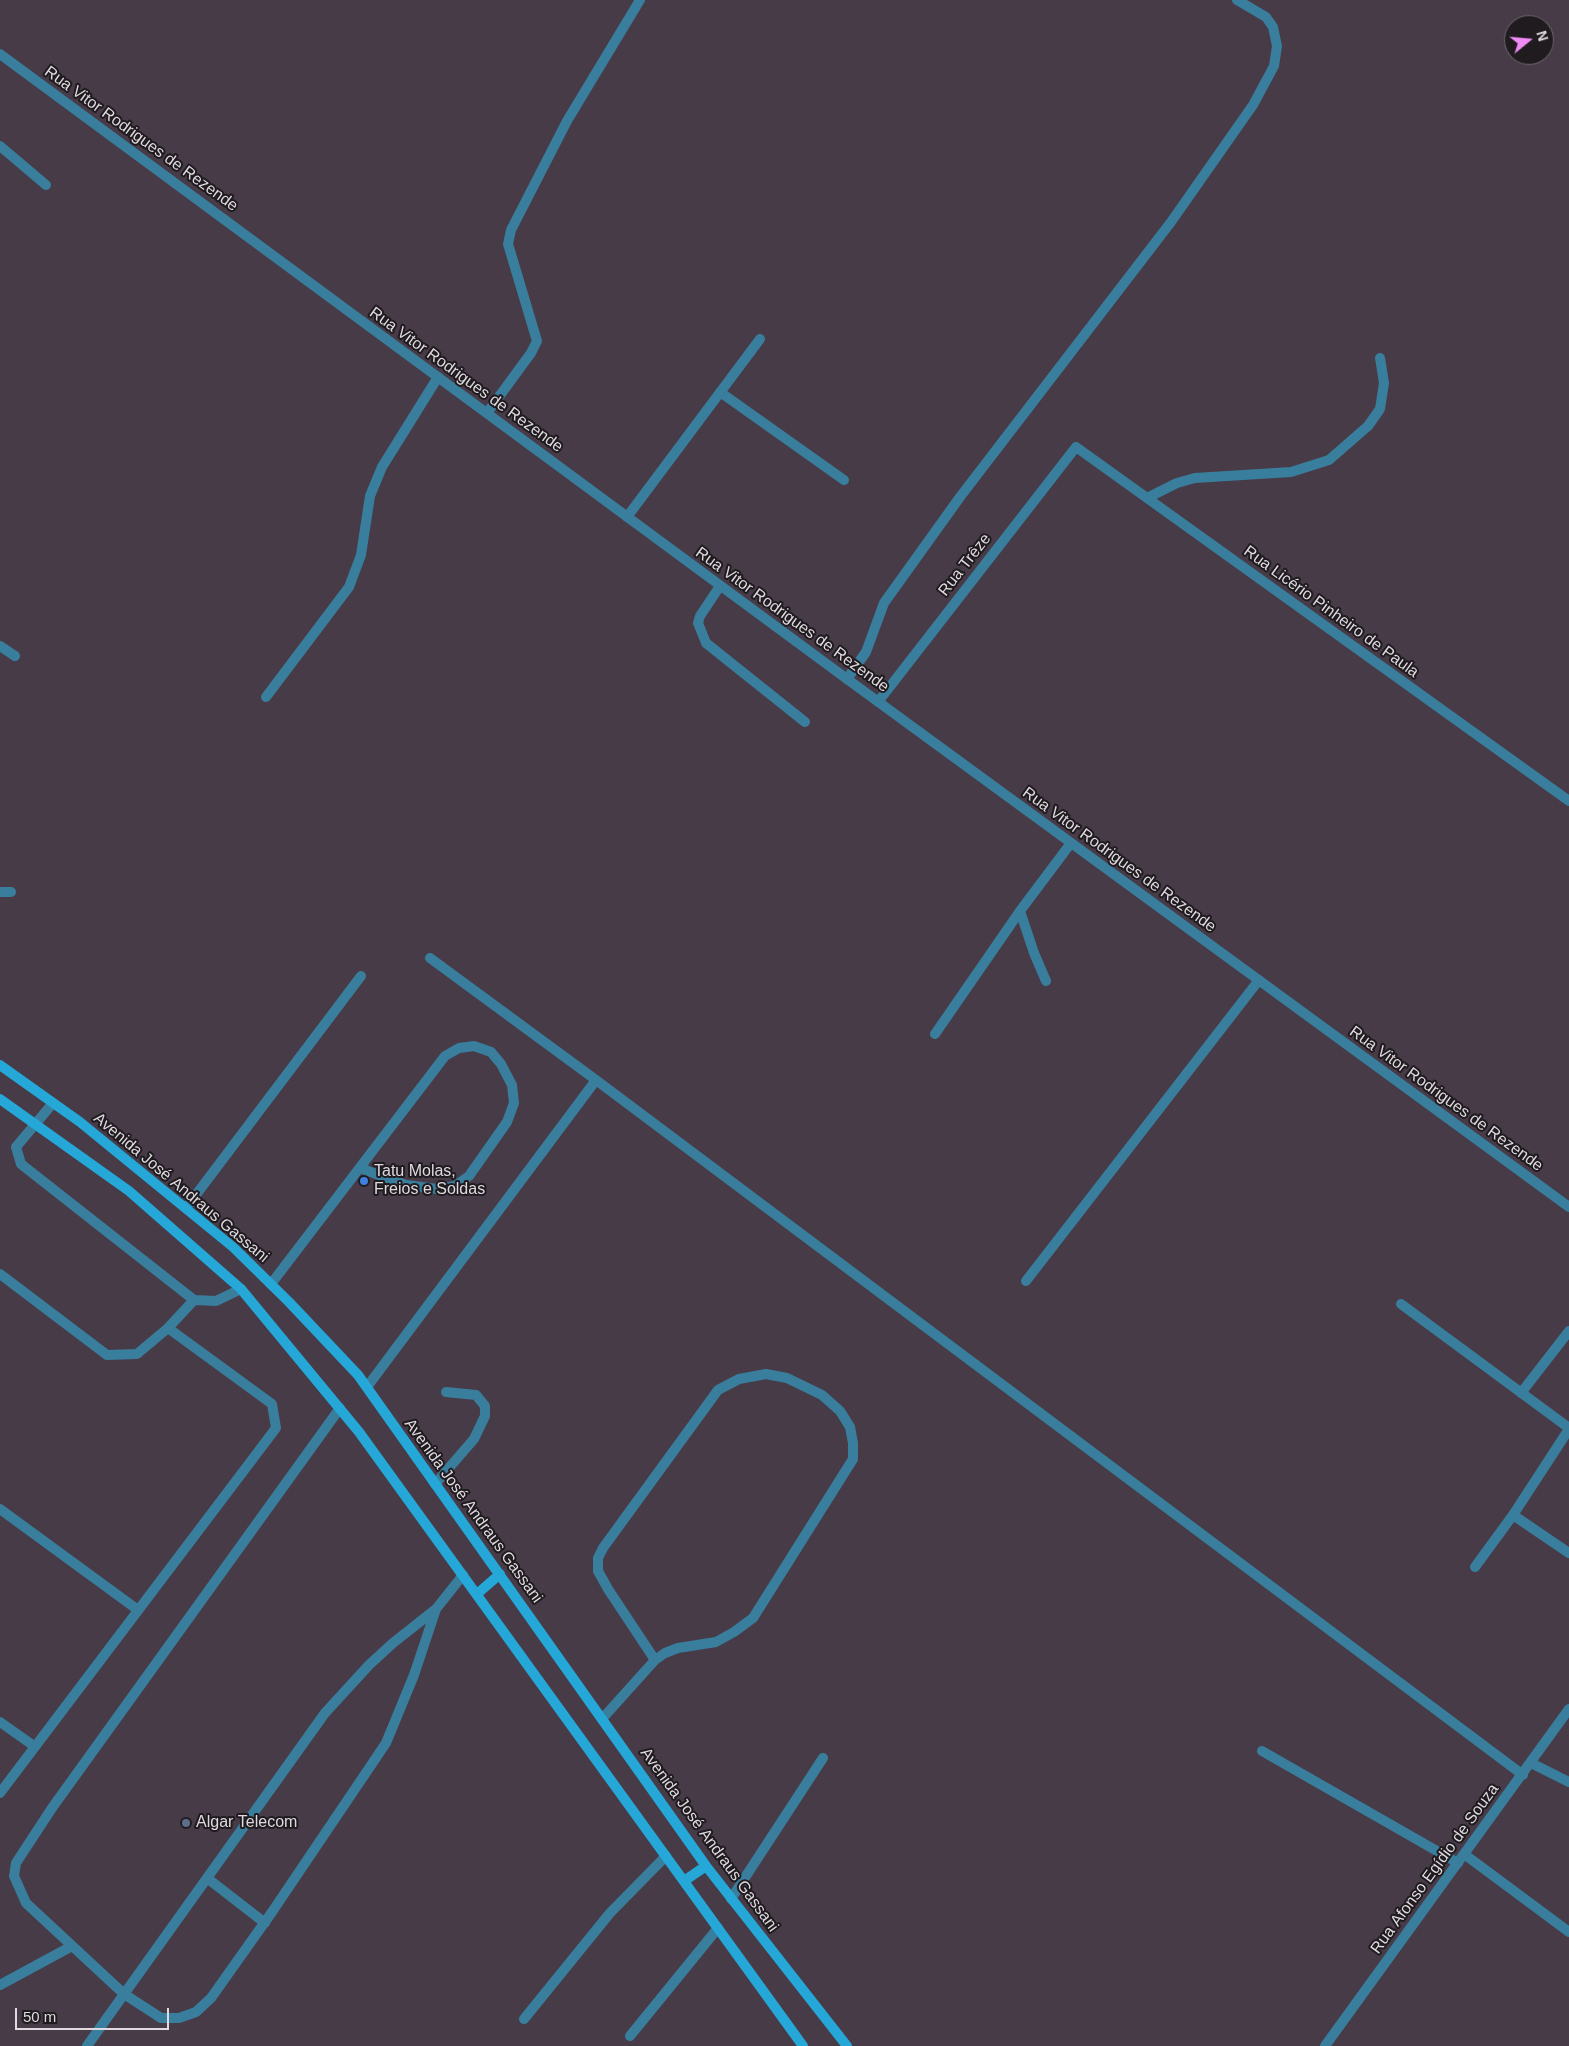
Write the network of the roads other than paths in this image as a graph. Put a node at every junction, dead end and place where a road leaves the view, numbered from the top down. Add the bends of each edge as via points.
1 (640, 0) edge
2 (1237, 0) edge
3 (1, 57) edge
4 (0, 146) edge
5 (46, 185) dead end
6 (760, 339) dead end
7 (1380, 358) dead end
8 (438, 377) junction
9 (720, 392) junction
10 (487, 414) junction
11 (1076, 446) joint
12 (844, 480) dead end
13 (1147, 498) junction
14 (627, 517) junction
15 (720, 586) junction
16 (0, 646) edge
17 (15, 656) dead end
18 (847, 679) junction
19 (266, 697) dead end
20 (878, 702) junction
21 (804, 722) dead end
22 (1569, 801) edge
23 (1071, 843) junction
24 (0, 892) edge
25 (12, 892) dead end
26 (1020, 911) junction
27 (430, 958) dead end
28 (360, 976) dead end
29 (1259, 980) junction
30 (1046, 981) dead end
31 (935, 1034) dead end
32 (0, 1065) edge
33 (596, 1080) junction
34 (0, 1100) edge
35 (53, 1103) junction
36 (35, 1125) junction
37 (360, 1168) junction
38 (1569, 1207) edge
39 (186, 1208) junction
40 (0, 1274) edge
41 (1026, 1281) dead end
42 (271, 1284) junction
43 (241, 1288) junction
44 (194, 1300) junction
45 (1400, 1304) dead end
46 (168, 1328) junction
47 (1569, 1331) edge
48 (368, 1387) junction
49 (446, 1392) dead end
50 (1522, 1393) junction
51 (340, 1408) junction
52 (1569, 1428) edge
53 (434, 1484) junction
54 (0, 1509) edge
55 (1513, 1515) junction
56 (1569, 1553) edge
57 (1476, 1567) dead end
58 (500, 1574) junction
59 (463, 1575) junction
60 (477, 1594) junction
61 (436, 1609) junction
62 (138, 1610) junction
63 (655, 1660) junction
64 (1569, 1709) edge
65 (602, 1718) junction
66 (0, 1722) edge
67 (34, 1746) junction
68 (1262, 1751) dead end
69 (823, 1758) dead end
70 (1531, 1763) junction
71 (1523, 1775) junction
72 (1569, 1782) edge
73 (0, 1793) edge
74 (1464, 1854) junction
75 (666, 1856) junction
76 (1458, 1863) junction
77 (706, 1866) junction
78 (207, 1878) junction
79 (684, 1881) junction
80 (731, 1899) junction
81 (264, 1922) junction
82 (718, 1928) junction
83 (1569, 1932) edge
84 (72, 1946) junction
85 (0, 1985) edge
86 (124, 1994) junction
87 (524, 2019) dead end
88 (630, 2036) dead end
89 (87, 2046) edge
90 (803, 2046) edge
91 (847, 2046) edge
92 (1325, 2046) edge

1 - 10 street via 567,121 511,230 508,244 537,341
2 - 18 street via 1266,17 1273,27 1277,46 1274,66 1253,105 1171,222 960,496 884,603 866,652
3 - 8 street, Rua Vitor Rodrigues de Rezende
4 - 5 street
6 - 9 street
7 - 13 street via 1384,383 1380,409 1368,426 1329,460 1291,472 1195,478
8 - 10 street, Rua Vitor Rodrigues de Rezende
8 - 19 street via 379,474 370,496 361,555 349,587
9 - 12 street
9 - 14 street
10 - 14 street, Rua Vitor Rodrigues de Rezende
11 - 13 street, Rua Licério Pinheiro de Paula
11 - 20 street, Rua Trêze
13 - 22 street, Rua Licério Pinheiro de Paula
14 - 15 street, Rua Vitor Rodrigues de Rezende
15 - 18 street, Rua Vitor Rodrigues de Rezende
15 - 21 street via 698,623 706,643
16 - 17 street
18 - 20 street, Rua Vitor Rodrigues de Rezende
20 - 23 street, Rua Vitor Rodrigues de Rezende
23 - 26 street
23 - 29 street, Rua Vitor Rodrigues de Rezende
24 - 25 street
26 - 30 street
26 - 31 street
27 - 33 street
28 - 39 street
29 - 38 street, Rua Vitor Rodrigues de Rezende
29 - 41 street
32 - 35 main road, Avenida José Andraus Gassani
33 - 48 street
33 - 71 street
34 - 36 main road
35 - 36 street
35 - 39 main road, Avenida José Andraus Gassani
36 - 43 main road via 129,1191
36 - 44 street via 16,1147 20,1164
37 - 37 street via 445,1056 459,1048 474,1046 490,1052 501,1064 512,1085 514,1103 507,1122 469,1176 455,1186 437,1189 406,1185
37 - 42 street
39 - 42 main road, Avenida José Andraus Gassani
40 - 46 street via 108,1355 137,1354
42 - 48 main road, Avenida José Andraus Gassani
43 - 44 street via 216,1301
43 - 51 main road
44 - 46 street
45 - 50 street
46 - 62 street via 272,1404 276,1428
47 - 50 street
48 - 53 main road, Avenida José Andraus Gassani
49 - 53 street via 476,1395 485,1406 485,1416 474,1439
50 - 52 street
51 - 59 main road
51 - 84 street via 16,1862 14,1876 26,1903
52 - 55 street
53 - 58 main road, Avenida José Andraus Gassani
54 - 62 street
55 - 56 street
55 - 57 street
58 - 60 main road
58 - 65 main road, Avenida José Andraus Gassani
59 - 60 main road
59 - 61 street
60 - 75 main road
61 - 78 street via 393,1643 325,1713
61 - 81 street via 386,1743
62 - 67 street
63 - 63 street via 678,1648 716,1642 753,1618 852,1459 850,1427 840,1411 822,1396 787,1378 766,1374 739,1379 718,1390 603,1548 598,1558 598,1571
63 - 65 street
64 - 70 street, Rua Afonso Egídio de Souza
65 - 77 main road, Avenida José Andraus Gassani
66 - 67 street
67 - 73 street
68 - 76 street
69 - 80 street
70 - 71 street, Rua Afonso Egídio de Souza
70 - 72 street
71 - 74 street, Rua Afonso Egídio de Souza
74 - 76 street, Rua Afonso Egídio de Souza
74 - 83 street
75 - 79 main road
75 - 87 street via 610,1913
76 - 92 street, Rua Afonso Egídio de Souza
77 - 79 main road
77 - 80 main road, Avenida José Andraus Gassani
78 - 81 street
78 - 86 street
79 - 82 main road
80 - 91 main road, Avenida José Andraus Gassani
81 - 86 street via 211,1998 196,2012 179,2018 161,2018
82 - 88 street
82 - 90 main road
84 - 85 street
84 - 86 street
86 - 89 street

